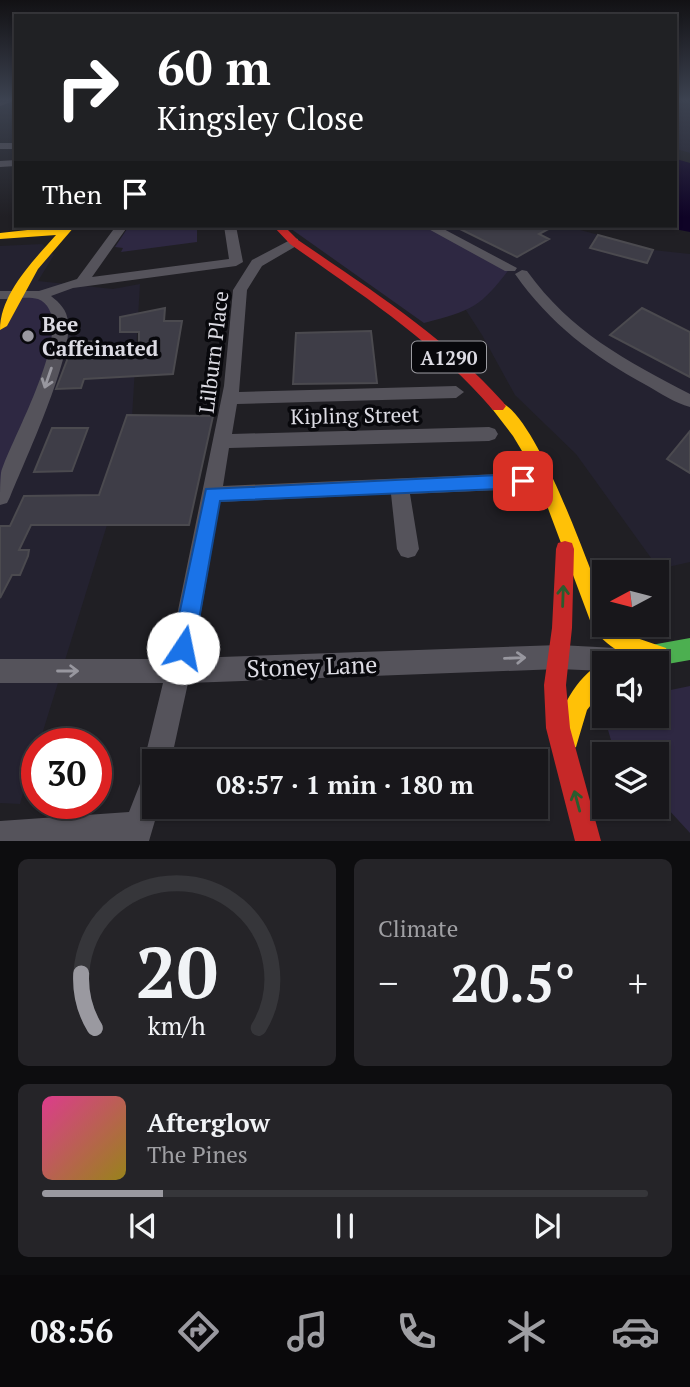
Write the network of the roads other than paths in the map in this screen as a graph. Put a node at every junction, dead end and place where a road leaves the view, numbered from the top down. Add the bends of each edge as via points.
1 (67, 228) edge
2 (121, 228) edge
3 (230, 228) edge
4 (280, 228) edge
5 (433, 228) edge
6 (0, 236) edge
7 (294, 242) junction
8 (81, 283) junction
9 (0, 295) edge
10 (41, 295) junction
11 (17, 296) junction
12 (0, 326) edge
13 (456, 391) dead end
14 (229, 398) junction
15 (690, 401) edge
16 (489, 435) dead end
17 (222, 441) junction
18 (523, 481) dead end
19 (399, 485) junction
20 (213, 494) junction
21 (0, 497) edge
22 (566, 535) junction
23 (408, 549) dead end
24 (690, 649) edge
25 (635, 651) edge
26 (669, 654) edge
27 (559, 657) junction
28 (592, 662) edge
29 (0, 671) edge
30 (178, 671) junction
31 (592, 686) edge
32 (161, 749) edge
33 (566, 760) junction
34 (142, 815) edge
35 (136, 834) edge
36 (0, 836) edge
37 (588, 841) edge

1 - 6 main road
1 - 11 main road via 33,268
2 - 8 street
3 - 8 street via 236,262
4 - 7 main road, A1290
5 - 15 street via 516,271 577,338
7 - 14 street, Lilburn Place via 257,262 240,290
7 - 22 main road, A1290 via 431,341 490,397 542,469
8 - 10 street
9 - 11 street
10 - 11 street
10 -> 21 street via 56,307 61,338
11 - 12 main road
13 - 14 street
14 - 17 street, Lilburn Place
16 - 17 street, Kipling Street
17 - 20 street, Lilburn Place
18 - 19 street
19 - 20 street
19 - 23 street
20 - 30 street, Lilburn Place
22 - 25 main road, A1290 via 603,626
27 -> 22 main road, A1290
24 - 26 main road, A1290
27 - 28 street, Stoney Lane
30 -> 27 street, Stoney Lane
27 - 33 main road, A1290 via 555,685
29 -> 30 street, Stoney Lane
30 - 32 street, Lilburn Place
31 - 33 main road, A1290 via 579,697 570,718
37 -> 33 main road, A1290
34 - 35 street
35 - 36 street

